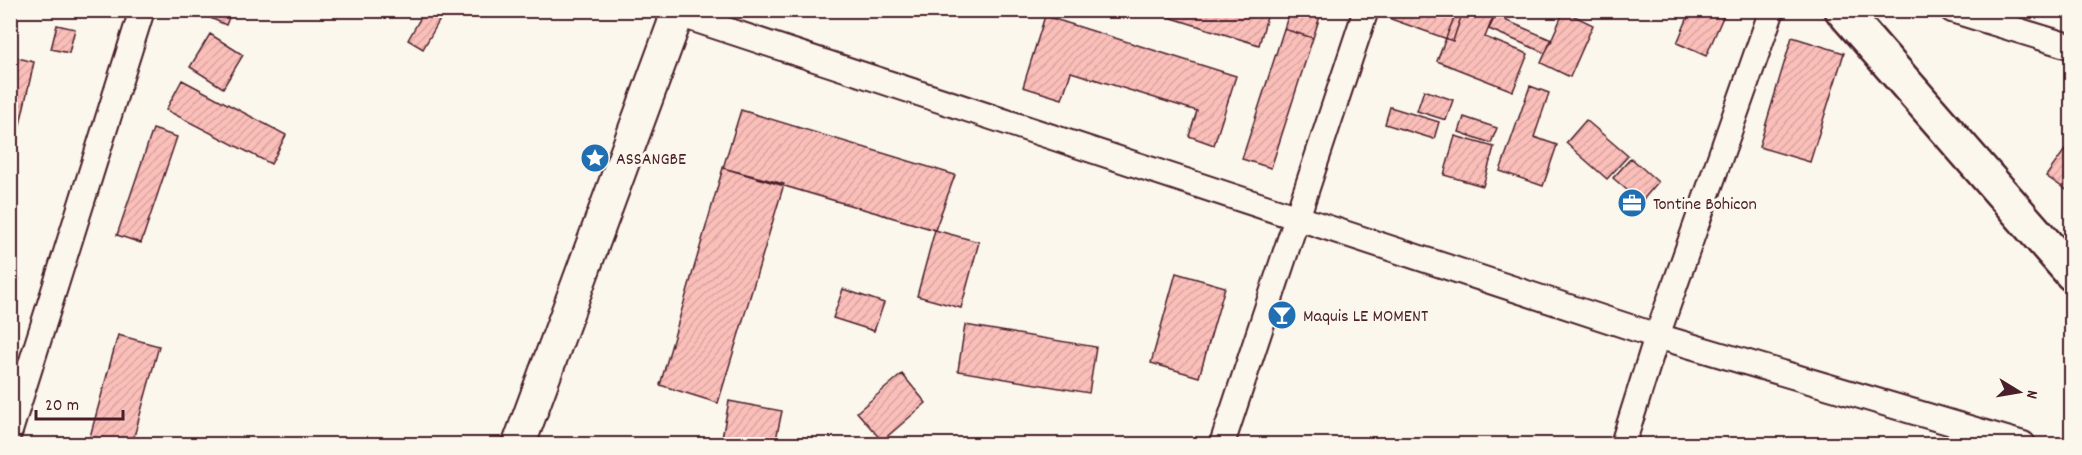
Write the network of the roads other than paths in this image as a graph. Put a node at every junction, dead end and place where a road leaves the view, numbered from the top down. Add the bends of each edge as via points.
1 (142, 10) edge
2 (1366, 10) edge
3 (1773, 10) edge
4 (1842, 10) edge
5 (1952, 10) edge
6 (674, 12) edge
7 (2072, 47) edge
8 (1297, 217) junction
9 (2072, 274) edge
10 (1657, 336) junction
11 (10, 430) edge
12 (519, 444) edge
13 (1222, 444) edge
14 (1623, 444) edge
15 (2024, 444) edge

1 - 11 street
2 - 8 street
3 - 10 street
4 - 9 main road
5 - 7 street
6 - 8 street
6 - 12 street
8 - 10 street
8 - 13 street
10 - 14 street
10 - 15 street

